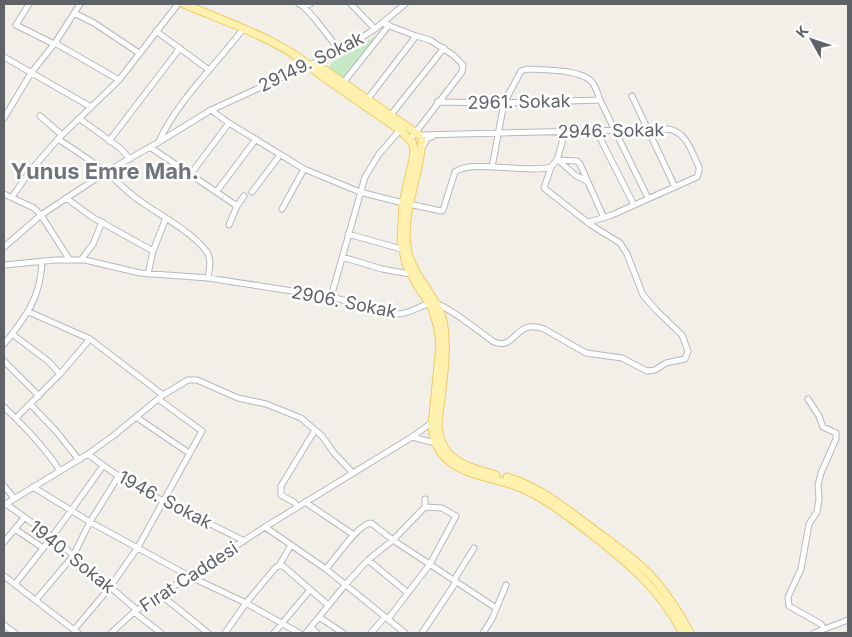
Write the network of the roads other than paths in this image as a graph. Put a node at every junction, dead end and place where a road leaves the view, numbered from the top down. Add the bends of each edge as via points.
1 (29, 4) edge
2 (80, 4) edge
3 (178, 4) edge
4 (184, 4) edge
5 (310, 4) edge
6 (351, 4) edge
7 (405, 4) edge
8 (301, 5) edge
9 (74, 13) junction
10 (382, 23) junction
11 (389, 25) junction
12 (243, 29) junction
13 (374, 29) junction
14 (156, 31) junction
15 (416, 36) junction
16 (54, 44) junction
17 (180, 48) junction
18 (444, 48) junction
19 (340, 51) junction
20 (139, 53) junction
21 (4, 57) edge
22 (310, 66) junction
23 (209, 70) junction
24 (30, 73) junction
25 (119, 80) junction
26 (343, 84) junction
27 (632, 96) dead end
28 (367, 100) junction
29 (600, 100) junction
30 (437, 102) junction
31 (504, 103) junction
32 (92, 108) junction
33 (211, 110) junction
34 (40, 116) dead end
35 (390, 116) junction
36 (4, 118) edge
37 (80, 119) junction
38 (229, 123) junction
39 (400, 130) junction
40 (647, 131) junction
41 (565, 132) junction
42 (599, 132) junction
43 (615, 132) junction
44 (499, 133) junction
45 (436, 135) junction
46 (60, 137) junction
47 (256, 139) junction
48 (418, 139) junction
49 (109, 141) junction
50 (159, 142) junction
51 (150, 147) junction
52 (280, 156) junction
53 (130, 158) junction
54 (557, 160) junction
55 (492, 167) junction
56 (552, 168) junction
57 (304, 169) junction
58 (106, 172) junction
59 (190, 175) junction
60 (588, 182) junction
61 (675, 187) junction
62 (217, 191) junction
63 (252, 192) dead end
64 (360, 192) junction
65 (4, 194) edge
66 (244, 196) dead end
67 (12, 197) junction
68 (66, 198) junction
69 (648, 198) junction
70 (406, 204) junction
71 (237, 206) junction
72 (634, 206) junction
73 (282, 209) dead end
74 (41, 215) junction
75 (166, 218) junction
76 (604, 218) junction
77 (102, 222) junction
78 (589, 222) junction
79 (228, 225) dead end
80 (348, 234) junction
81 (4, 247) edge
82 (402, 249) junction
83 (153, 251) junction
84 (342, 257) junction
85 (69, 259) junction
86 (81, 260) junction
87 (42, 261) junction
88 (4, 265) edge
89 (148, 274) junction
90 (410, 274) junction
91 (208, 278) junction
92 (331, 297) junction
93 (432, 303) junction
94 (29, 312) junction
95 (4, 333) edge
96 (11, 336) junction
97 (90, 339) junction
98 (4, 344) edge
99 (4, 361) edge
100 (60, 374) junction
101 (39, 396) junction
102 (160, 397) junction
103 (808, 399) dead end
104 (31, 405) junction
105 (4, 407) edge
106 (136, 417) junction
107 (16, 418) junction
108 (435, 419) junction
109 (315, 430) junction
110 (412, 437) junction
111 (435, 443) junction
112 (189, 453) junction
113 (88, 454) junction
114 (78, 460) junction
115 (103, 466) junction
116 (60, 471) junction
117 (353, 473) junction
118 (118, 476) junction
119 (4, 486) edge
120 (33, 487) junction
121 (14, 498) junction
122 (425, 499) dead end
123 (164, 502) junction
124 (305, 502) junction
125 (5, 505) edge
126 (297, 507) junction
127 (425, 507) junction
128 (71, 510) junction
129 (24, 518) junction
130 (90, 522) junction
131 (265, 527) junction
132 (14, 529) junction
133 (354, 536) junction
134 (52, 537) junction
135 (393, 540) junction
136 (244, 541) junction
137 (4, 542) edge
138 (291, 545) junction
139 (43, 548) junction
140 (138, 548) junction
141 (474, 548) dead end
142 (73, 556) junction
143 (368, 560) junction
144 (430, 564) junction
145 (279, 566) junction
146 (326, 569) junction
147 (4, 576) edge
148 (191, 576) junction
149 (455, 581) junction
150 (15, 584) junction
151 (345, 585) junction
152 (506, 585) dead end
153 (110, 587) junction
154 (310, 590) junction
155 (408, 593) junction
156 (162, 595) junction
157 (36, 600) junction
158 (246, 603) junction
159 (328, 605) junction
160 (496, 608) junction
161 (136, 611) junction
162 (320, 617) junction
163 (386, 618) junction
164 (848, 620) edge
165 (281, 624) junction
166 (4, 625) edge
167 (311, 628) junction
168 (824, 629) junction
169 (76, 632) edge
170 (15, 633) edge
171 (111, 633) edge
172 (161, 633) edge
173 (208, 633) edge
174 (226, 633) edge
175 (274, 633) edge
176 (299, 633) edge
177 (306, 633) edge
178 (317, 633) edge
179 (343, 633) edge
180 (371, 633) edge
181 (405, 633) edge
182 (422, 633) edge
183 (483, 633) edge
184 (683, 633) edge
185 (690, 633) edge
186 (814, 633) edge

1 - 16 street via 16,25
2 - 9 street
3 - 14 street
4 - 12 main road
5 - 8 street
6 - 13 street
7 - 10 street, 29149. Sokak
8 - 19 street
9 - 16 street
9 - 20 street
10 - 11 street
10 - 13 street, 29149. Sokak
11 - 15 street
11 - 26 street
12 - 22 main road
12 - 23 street
13 - 19 street, 29149. Sokak
14 - 17 street
14 - 20 street
15 - 18 street
15 - 28 street
16 - 24 street
16 - 25 street
17 - 23 street
17 - 49 street
18 - 30 street via 462,62 462,70
18 - 35 street
19 - 22 street, 29149. Sokak
20 - 25 street
21 - 24 street
22 - 26 main road via 322,68
22 - 33 street, 29149. Sokak
22 - 39 main road
23 - 50 street
24 - 32 street
24 - 36 street
25 - 32 street
26 - 28 main road
27 - 40 street
28 - 35 main road
29 - 31 street, 2961. Sokak
29 - 31 street via 595,87 584,76 524,69
29 - 43 street
30 - 31 street, 2961. Sokak
30 - 48 street
31 - 44 street
32 - 37 street
33 - 38 street
33 - 50 street, 29149. Sokak
34 - 46 street
35 - 48 main road
37 - 46 street
37 - 49 street
38 - 47 street
38 - 59 street
39 - 48 main road
39 - 64 street via 375,159
40 - 43 street, 2946. Sokak
40 - 61 street
40 - 61 street, 2946. Sokak via 673,130 682,134 688,143 699,174
41 - 42 street, 2946. Sokak
41 - 44 street, 2946. Sokak
41 - 54 street
42 - 43 street, 2946. Sokak
42 - 72 street
43 - 69 street
44 - 45 street, 2946. Sokak
44 - 55 street
45 - 48 street, 2946. Sokak
45 - 48 street
46 - 58 street
46 - 67 street
47 - 52 street
47 - 62 street
48 - 70 main road
48 - 70 main road
49 - 53 street
50 - 51 street, 29149. Sokak
51 - 53 street, 29149. Sokak
51 - 59 street
52 - 57 street
52 - 63 street
53 - 58 street, 29149. Sokak
54 - 56 street
54 - 60 street via 575,176
54 - 60 street via 578,162
55 - 56 street
55 - 70 street via 456,170 442,210
56 - 78 street via 544,184 545,190
57 - 64 street
57 - 73 street
58 - 68 street, 29149. Sokak
58 - 75 street via 142,203
59 - 62 street
60 - 76 street
61 - 69 street, 2946. Sokak
62 - 71 street
64 - 70 street
64 - 80 street
65 - 67 street
66 - 71 street
67 - 74 street
68 - 74 street, 29149. Sokak
68 - 77 street
69 - 72 street, 2946. Sokak
70 - 82 main road
70 - 93 main road via 408,254
71 - 79 street
72 - 76 street, 2946. Sokak
74 - 81 street, 29149. Sokak
74 - 85 street
75 - 83 street
75 - 91 street via 207,253 210,262
76 - 78 street, 2946. Sokak
77 - 83 street
77 - 86 street via 93,244
78 - 93 street via 620,243 643,295 682,335 688,351 685,359 647,371 622,358 586,353 537,327 524,329 508,343 499,344 456,314
80 - 82 street
80 - 84 street
82 - 90 main road
83 - 89 street
84 - 90 street
84 - 92 street
85 - 86 street, 2906. Sokak
85 - 87 street, 2906. Sokak
86 - 89 street, 2906. Sokak
87 - 88 street, 2906. Sokak
87 - 94 street via 40,285
89 - 91 street, 2906. Sokak
90 - 93 main road
91 - 92 street, 2906. Sokak
92 - 93 street, 2906. Sokak via 398,314
93 - 108 main road via 443,345
94 - 96 street
94 - 97 street
95 - 96 street
96 - 98 street
96 - 100 street via 48,361
97 - 100 street
97 - 102 street
99 - 101 street
100 - 101 street
101 - 104 street
102 - 106 street
102 - 109 street via 188,380 195,380 240,399 294,414
102 - 112 street via 202,431
103 - 168 street via 823,427 836,433 836,439 818,485 819,499 809,524 801,569 788,597 792,609 807,615
104 - 107 street
104 - 114 street
105 - 107 street
106 - 112 street
106 - 113 street
107 - 116 street
108 - 110 street, Fırat Caddesi
108 - 111 main road via 432,431
108 - 185 main road via 442,444 455,460 512,479 543,494 635,561 665,593
109 - 117 street
109 - 126 street via 280,486 281,495
110 - 111 street
110 - 117 street, Fırat Caddesi
111 - 184 main road via 443,456 457,467 536,495 618,554 653,587
112 - 123 street
113 - 114 street
113 - 115 street, 1946. Sokak
114 - 116 street
115 - 118 street, 1946. Sokak
115 - 128 street
116 - 120 street
117 - 124 street, Fırat Caddesi
118 - 123 street, 1946. Sokak
118 - 130 street
119 - 121 street
120 - 121 street
120 - 128 street
121 - 125 street
122 - 127 street
123 - 136 street, 1946. Sokak
123 - 140 street
124 - 126 street, Fırat Caddesi
124 - 133 street
125 - 129 street, 1940. Sokak
126 - 131 street, Fırat Caddesi
127 - 135 street
127 - 144 street via 442,508 456,516
128 - 130 street
128 - 134 street
129 - 132 street
129 - 134 street, 1940. Sokak
130 - 140 street
130 - 142 street
131 - 136 street, Fırat Caddesi
131 - 138 street
132 - 137 street
132 - 139 street
133 - 135 street via 366,523 371,523
133 - 146 street
134 - 139 street
134 - 142 street, 1940. Sokak
135 - 143 street
135 - 144 street
136 - 148 street, Fırat Caddesi
138 - 145 street
138 - 146 street
139 - 150 street
140 - 148 street
140 - 153 street
141 - 149 street
142 - 153 street, 1940. Sokak
142 - 157 street
143 - 151 street
143 - 155 street
144 - 149 street
144 - 155 street
145 - 154 street
145 - 158 street
146 - 151 street
147 - 150 street
148 - 156 street, Fırat Caddesi
148 - 158 street
149 - 160 street
149 - 182 street
150 - 157 street
151 - 159 street
151 - 163 street
152 - 160 street
153 - 161 street, 1940. Sokak
153 - 169 street
154 - 159 street
154 - 165 street
155 - 163 street
156 - 161 street, Fırat Caddesi
156 - 173 street
157 - 169 street
158 - 165 street
158 - 174 street
159 - 162 street
160 - 183 street
161 - 171 street, Fırat Caddesi
161 - 172 street, 1940. Sokak
162 - 167 street
162 - 179 street
163 - 180 street
163 - 181 street
164 - 168 street
165 - 175 street
165 - 176 street
166 - 170 street
167 - 177 street
167 - 178 street
168 - 186 street

